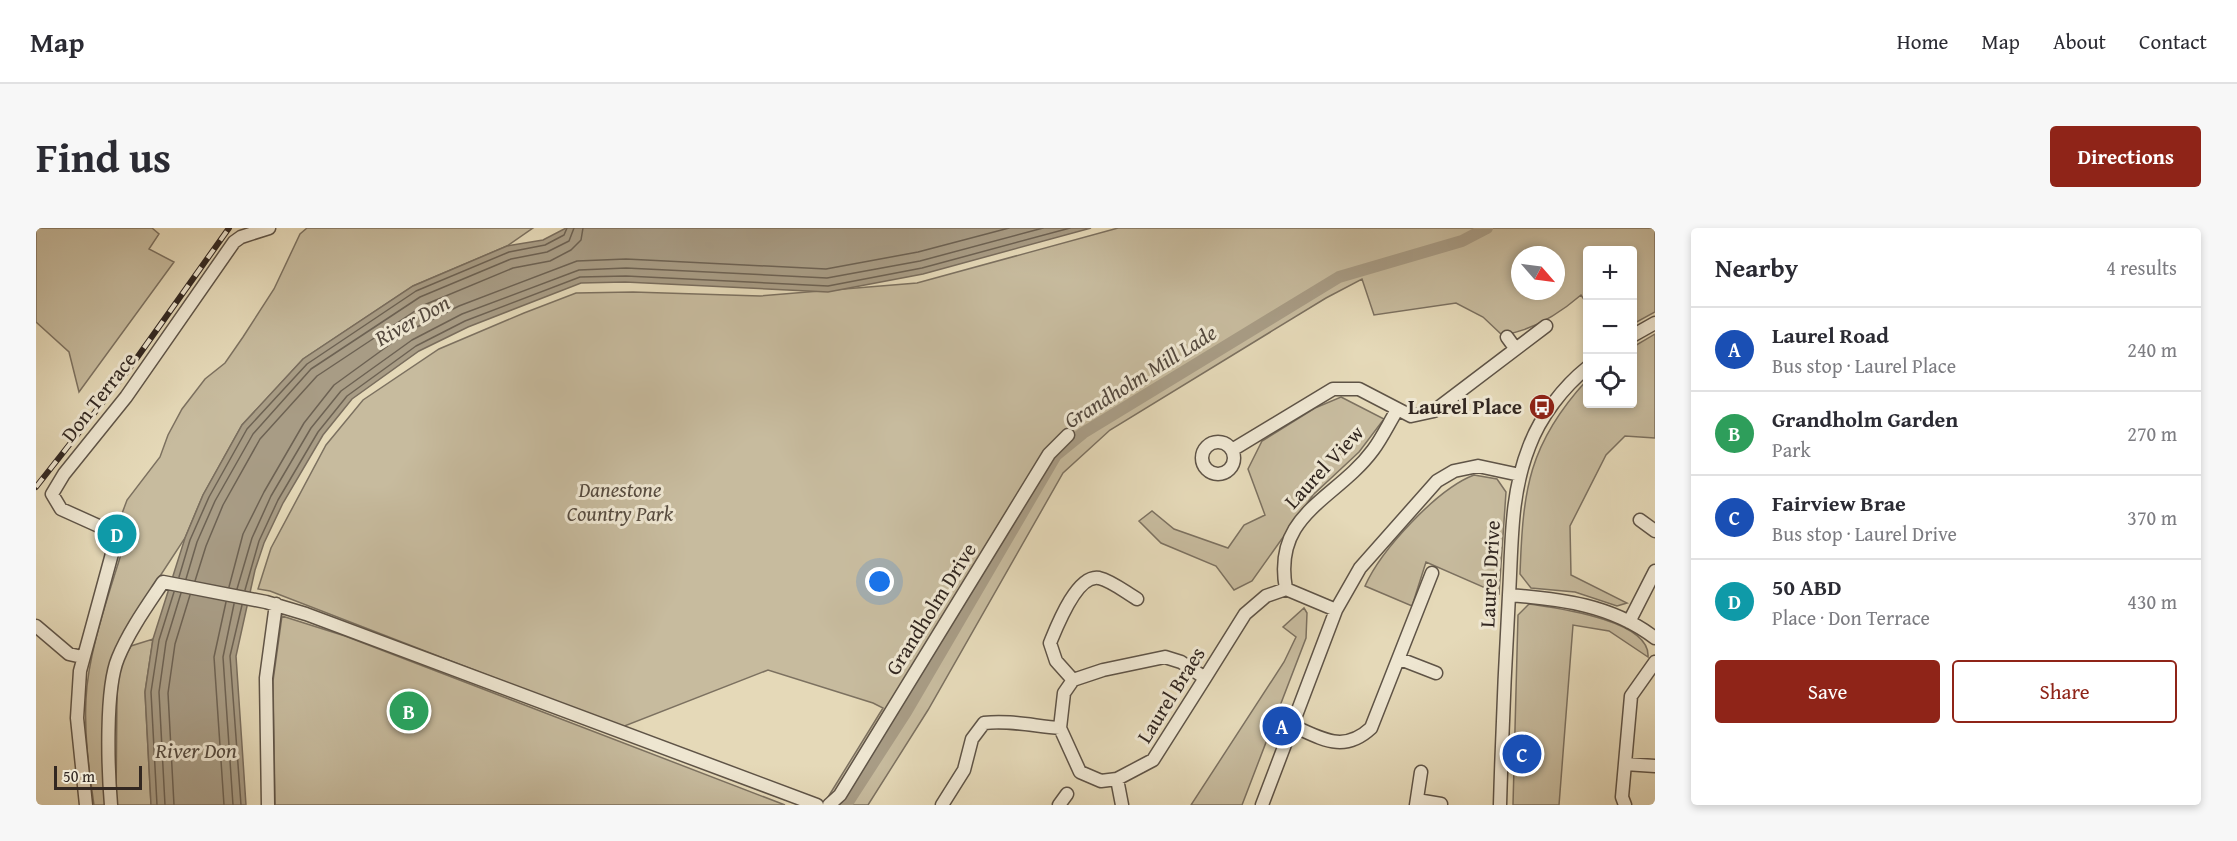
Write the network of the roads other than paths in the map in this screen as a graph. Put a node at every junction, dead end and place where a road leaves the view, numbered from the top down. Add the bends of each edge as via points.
1 (269, 228) edge
2 (1655, 323) edge
3 (1546, 326) dead end
4 (1637, 333) edge
5 (1506, 337) dead end
6 (1515, 348) junction
7 (1583, 371) edge
8 (1397, 410) junction
9 (1068, 435) dead end
10 (1232, 450) dead end
11 (1520, 476) junction
12 (1640, 520) dead end
13 (1655, 531) edge
14 (1655, 571) edge
15 (1432, 573) dead end
16 (1286, 589) junction
17 (1509, 594) junction
18 (1137, 598) dead end
19 (271, 603) junction
20 (1336, 610) junction
21 (1629, 622) junction
22 (36, 626) edge
23 (1655, 638) edge
24 (82, 657) junction
25 (1400, 659) junction
26 (1655, 662) edge
27 (1436, 673) dead end
28 (1205, 678) junction
29 (1073, 680) junction
30 (1291, 725) junction
31 (1060, 728) junction
32 (1626, 764) junction
33 (1655, 766) edge
34 (1420, 772) dead end
35 (1117, 779) junction
36 (1067, 794) dead end
37 (1417, 803) edge
38 (1441, 804) edge
39 (86, 805) edge
40 (111, 805) edge
41 (268, 805) edge
42 (817, 805) edge
43 (829, 805) edge
44 (942, 805) edge
45 (1059, 805) edge
46 (1122, 805) edge
47 (1262, 805) edge
48 (1500, 805) edge
49 (1624, 805) edge

1 - 24 street, Don Terrace via 234,242 126,397 55,488 54,500 61,509 112,532 116,539
2 - 4 street
3 - 6 street
5 - 6 street
6 - 8 street via 1434,411 1410,416
7 - 11 street, Laurel Drive via 1550,408 1529,445
8 - 10 street via 1359,389 1334,389
8 - 16 street, Laurel View via 1373,450 1292,531 1284,550
9 - 43 street, Grandholm Drive via 1049,454 840,795
11 - 17 street, Laurel Drive via 1513,511
11 - 20 street via 1465,466 1437,481 1360,568
12 - 13 street
14 - 21 street
15 - 25 street
16 - 20 street
16 - 28 street, Laurel Braes via 1266,596 1245,614
17 - 21 street via 1564,599
17 - 48 street, Laurel Drive
18 - 29 street via 1100,578 1090,578 1081,585 1050,643 1056,661
19 - 40 street via 163,582 117,659 108,765
19 - 41 street via 266,678
19 - 42 street
20 - 30 street
21 - 23 street
22 - 24 street via 69,654
24 - 39 street, Don Terrace via 77,718
25 - 27 street
25 - 30 street via 1371,728 1362,736 1339,743
26 - 32 street via 1631,696
28 - 29 street via 1181,662 1165,657
28 - 35 street, Laurel Braes via 1153,760
29 - 31 street via 1064,693
30 - 47 street
31 - 35 street via 1080,772 1101,781
31 - 44 street via 1004,720 984,723 972,739 964,770
32 - 33 street
32 - 49 street
34 - 37 street
35 - 46 street
36 - 45 street
37 - 38 street

